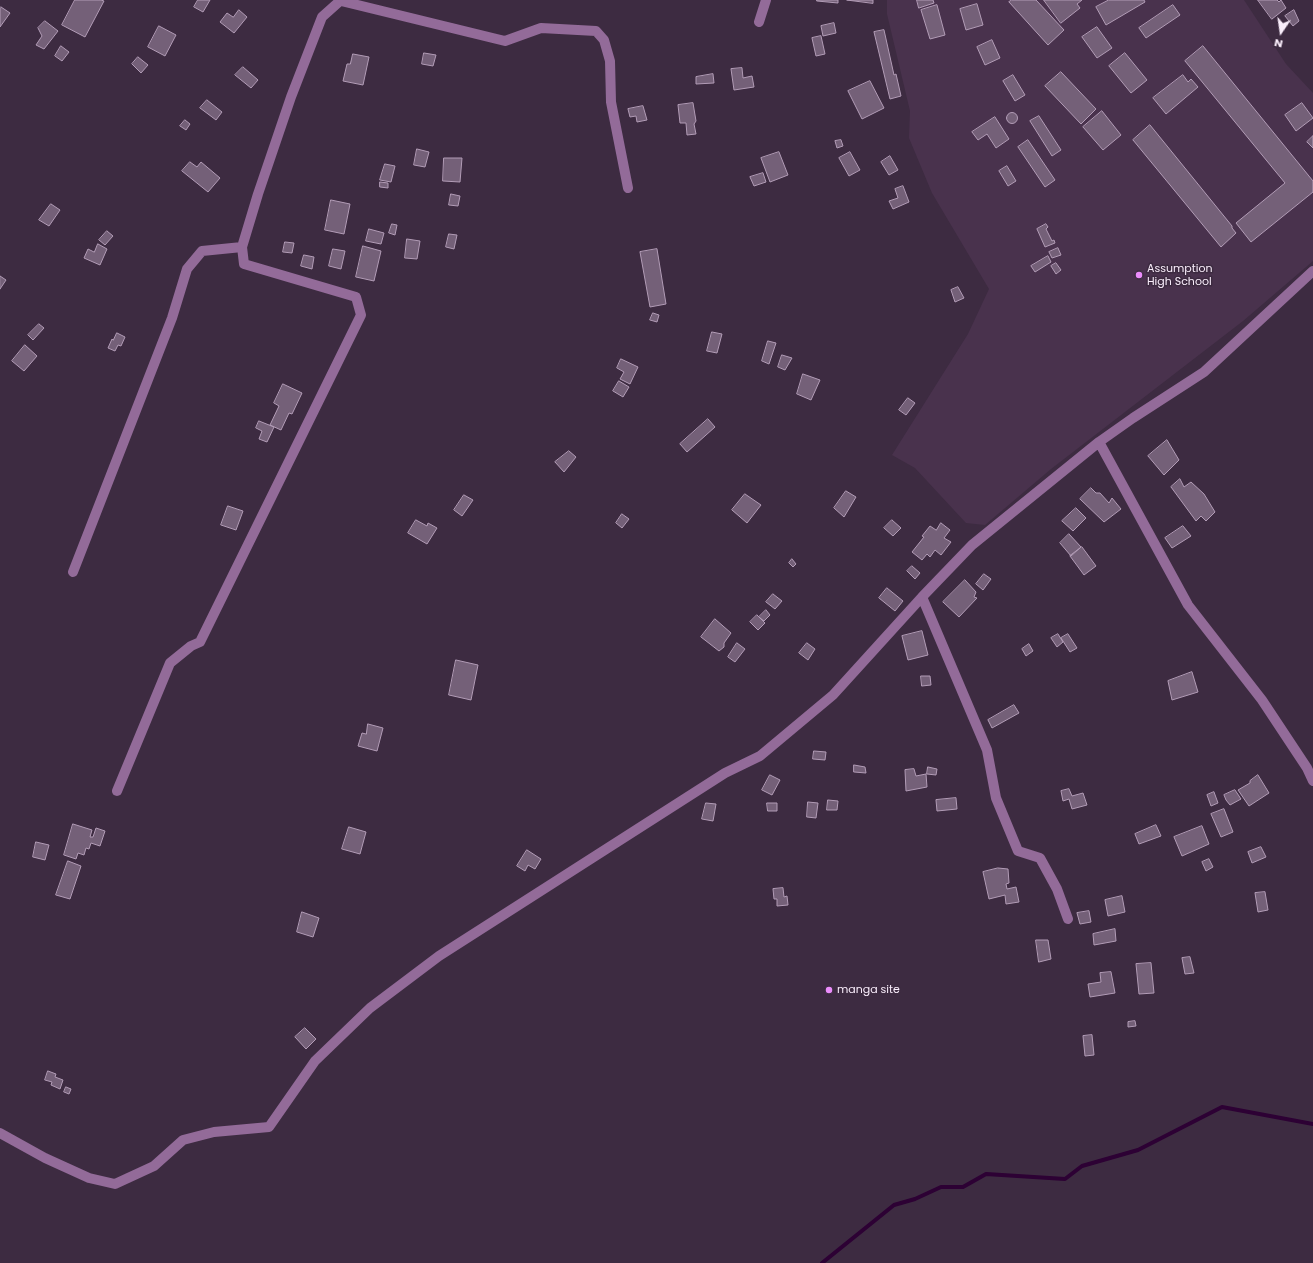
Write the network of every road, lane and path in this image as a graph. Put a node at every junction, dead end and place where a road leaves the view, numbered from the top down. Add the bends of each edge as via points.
1 (766, 0) edge
2 (341, 1) edge
3 (759, 22) dead end
4 (628, 188) dead end
5 (242, 247) junction
6 (1313, 271) edge
7 (1100, 442) junction
8 (73, 572) dead end
9 (922, 597) junction
10 (1313, 781) edge
11 (117, 791) dead end
12 (1068, 919) dead end
13 (0, 1133) edge

1 - 3 street
2 - 4 street via 505,41 541,28 596,31 604,40 610,61 611,102
2 - 5 street via 322,17 291,97
5 - 8 street via 202,251 187,269 172,318
5 - 11 street via 244,264 356,297 361,315 200,642 191,646 170,664
6 - 7 street via 1204,372
7 - 9 street via 972,545
7 - 10 street via 1188,604 1262,700
9 - 12 street via 987,750 996,798 1018,851 1040,858 1057,889
9 - 13 street via 833,696 760,756 725,773 439,956 370,1008 315,1061 269,1127 214,1132 183,1140 154,1166 115,1184 89,1178 45,1158

